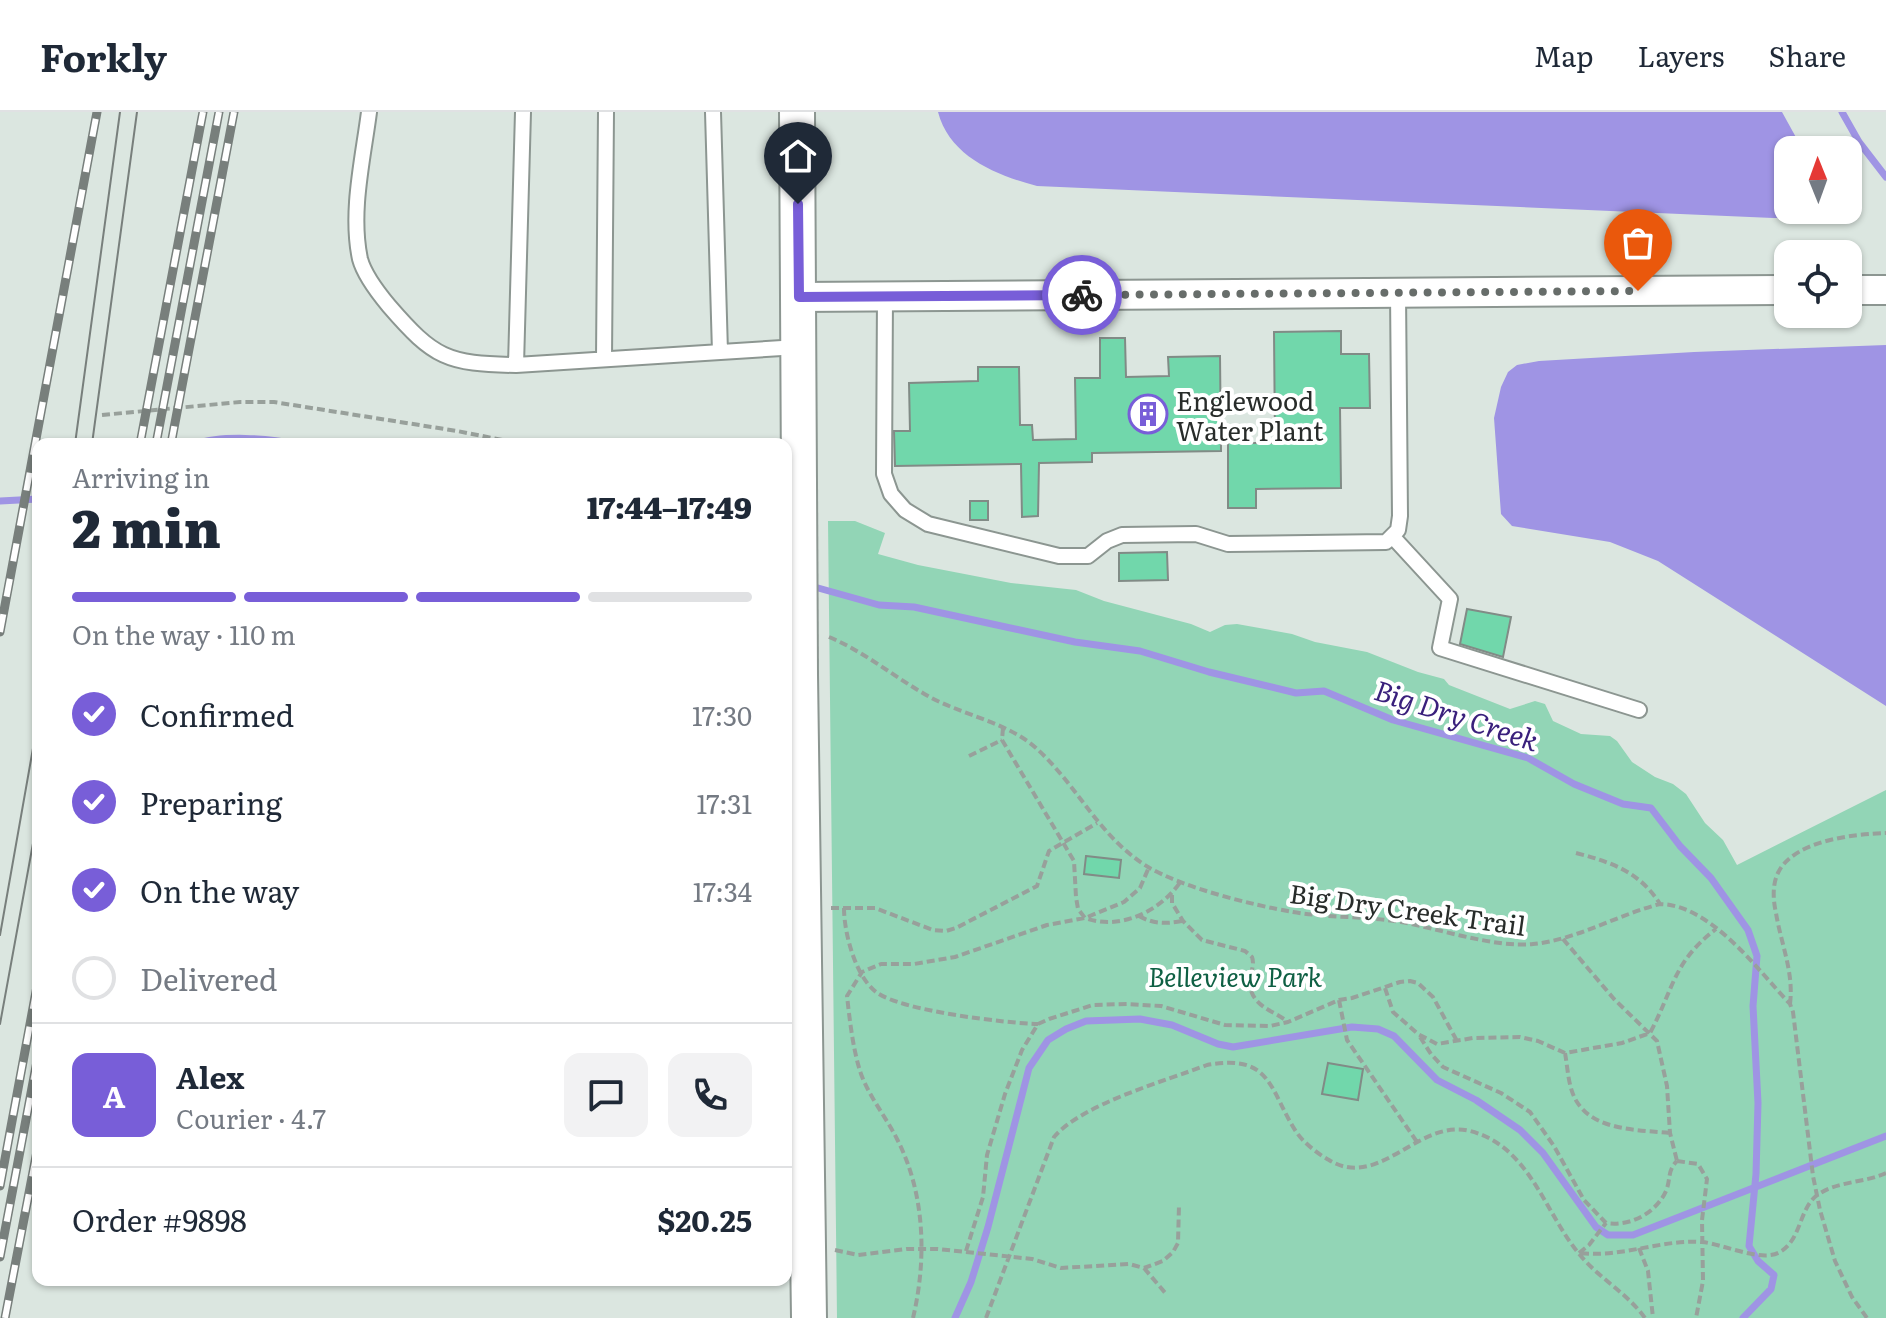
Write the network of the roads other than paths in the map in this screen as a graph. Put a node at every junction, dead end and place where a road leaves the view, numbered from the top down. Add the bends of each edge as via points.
1 (369, 112) edge
2 (523, 112) edge
3 (606, 112) edge
4 (713, 112) edge
5 (797, 112) edge
6 (1774, 290) edge
7 (1862, 290) edge
8 (1886, 290) edge
9 (1398, 293) junction
10 (885, 296) junction
11 (799, 297) junction
12 (799, 347) junction
13 (720, 352) junction
14 (604, 359) junction
15 (516, 365) junction
16 (1392, 536) junction
17 (1639, 710) dead end
18 (793, 728) edge
19 (809, 1318) edge

1 - 15 lane via 357,213 361,261 375,286 415,336 438,353 471,364
2 - 15 lane
3 - 14 lane
4 - 13 lane
5 - 11 street
6 - 9 street
7 - 8 street
9 - 10 street
9 - 16 lane via 1400,516
10 - 11 street
10 - 16 lane via 884,474 891,494 905,510 928,524 1059,556 1088,556 1122,535 1196,534 1228,544 1386,542
11 - 12 street
12 - 13 lane
12 - 18 street, bridge via 800,675
13 - 14 lane
14 - 15 lane
16 - 17 lane via 1450,599 1440,648
18 - 19 street

